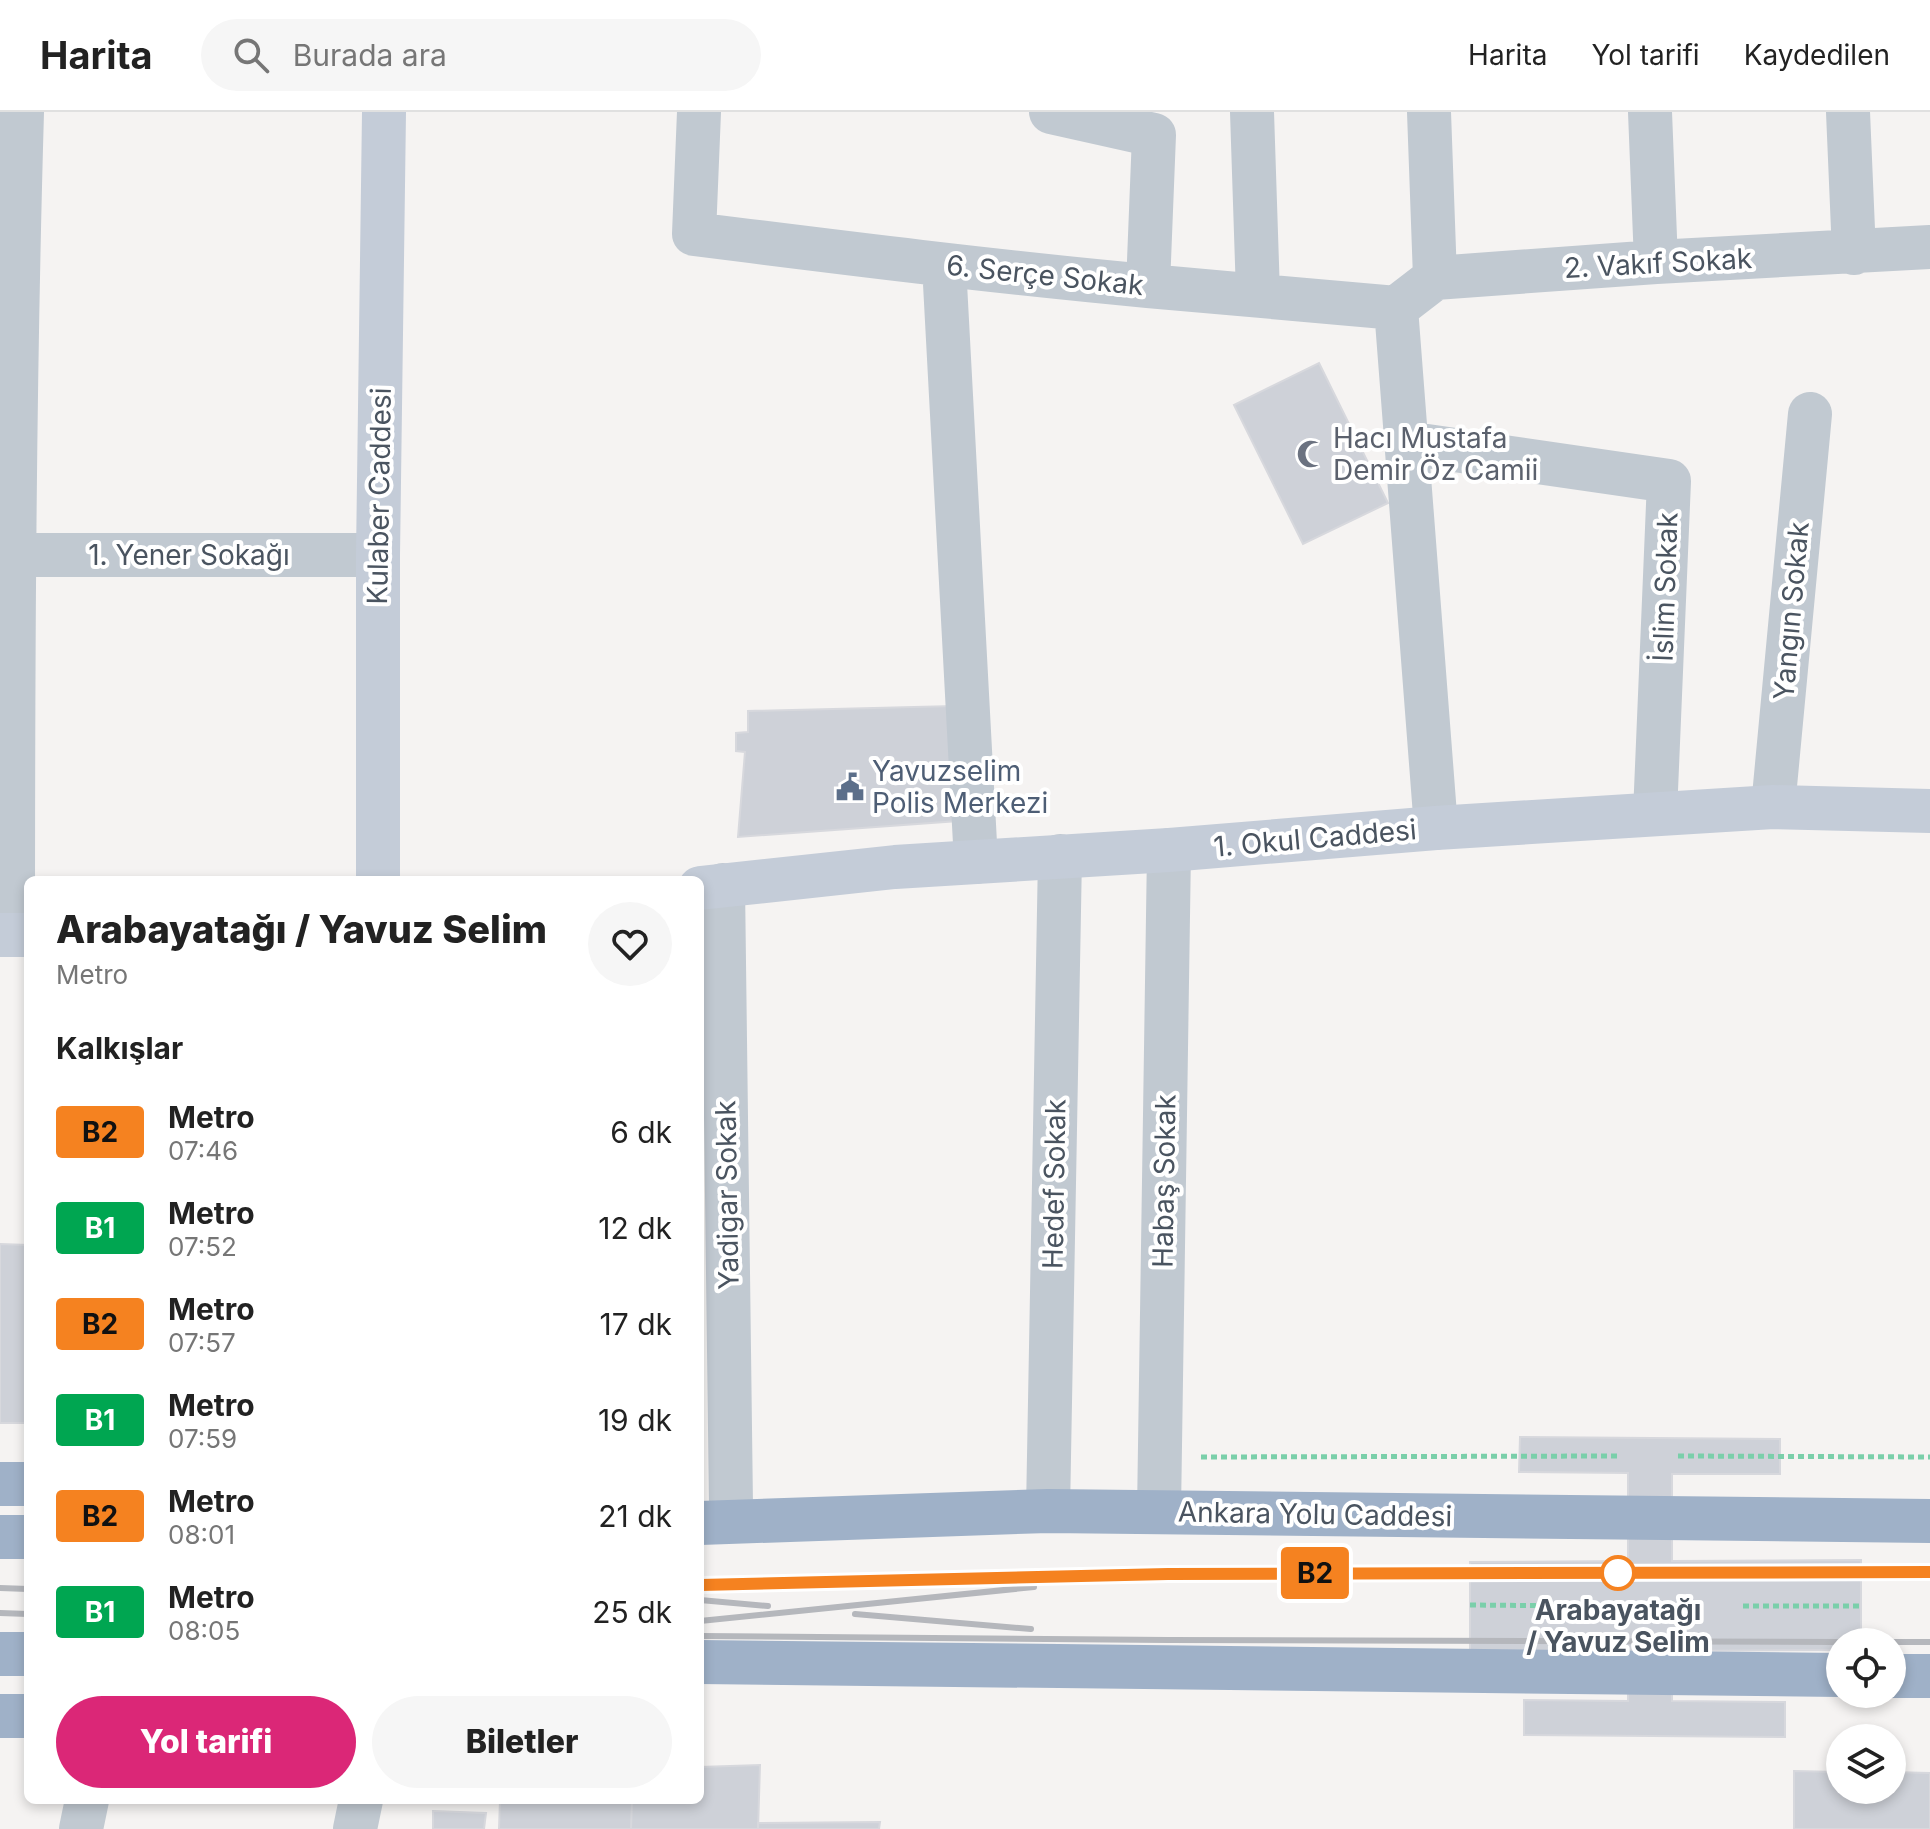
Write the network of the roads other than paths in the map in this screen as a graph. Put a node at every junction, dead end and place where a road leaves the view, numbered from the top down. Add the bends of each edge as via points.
1 (22, 112) edge
2 (384, 112) edge
3 (699, 112) edge
4 (1051, 112) edge
5 (1252, 112) edge
6 (1429, 112) edge
7 (1650, 112) edge
8 (1848, 112) edge
9 (1930, 247) edge
10 (1854, 253) junction
11 (1656, 262) junction
12 (944, 265) junction
13 (1435, 278) junction
14 (8, 279) edge
15 (1148, 286) junction
16 (1258, 294) junction
17 (1396, 308) junction
18 (1810, 414) dead end
19 (1406, 443) junction
20 (6, 555) edge
21 (378, 555) junction
22 (1773, 807) junction
23 (1930, 811) edge
24 (1655, 814) junction
25 (1436, 828) junction
26 (1169, 850) junction
27 (1060, 856) junction
28 (976, 862) junction
29 (378, 876) edge
30 (712, 886) edge
31 (14, 935) edge
32 (0, 1484) edge
33 (24, 1484) edge
34 (710, 1510) edge
35 (1048, 1511) junction
36 (1159, 1512) junction
37 (1930, 1521) edge
38 (0, 1537) edge
39 (24, 1537) edge
40 (0, 1654) edge
41 (24, 1654) edge
42 (704, 1662) edge
43 (1826, 1675) edge
44 (1906, 1676) edge
45 (1930, 1676) edge
46 (0, 1716) edge
47 (24, 1716) edge
48 (86, 1804) edge
49 (360, 1804) edge
50 (81, 1829) edge
51 (355, 1829) edge

1 - 14 street
2 - 21 main road, Kulaber Caddesi
3 - 12 street, 6. Serçe Sokak via 694,234
4 - 15 street via 1154,135
5 - 16 street
6 - 13 street
7 - 11 street
8 - 10 street
9 - 10 street, 2. Vakıf Sokak
10 - 11 street, 2. Vakıf Sokak
11 - 13 street, 2. Vakıf Sokak
12 - 15 street, 6. Serçe Sokak
12 - 28 street
13 - 17 street
14 - 20 street
15 - 16 street, 6. Serçe Sokak
16 - 17 street, 6. Serçe Sokak
17 - 19 street
18 - 22 street, Yangın Sokak
19 - 24 street, İslim Sokak via 1669,481
19 - 25 street
20 - 21 street, 1. Yener Sokağı
20 - 31 street
21 - 29 main road, Kulaber Caddesi
22 - 23 main road, 1. Okul Caddesi
22 - 24 main road, 1. Okul Caddesi
24 - 25 main road, 1. Okul Caddesi
25 - 26 main road, 1. Okul Caddesi
26 - 27 main road, 1. Okul Caddesi
26 - 36 street, Habaş Sokak
27 - 28 main road, 1. Okul Caddesi
27 - 35 street, Hedef Sokak
28 - 30 main road, 1. Okul Caddesi
30 - 34 street, Yadigar Sokak
32 - 33 highway
34 - 35 highway, Ankara Yolu Caddesi
35 - 36 highway, Ankara Yolu Caddesi
36 - 37 highway, Ankara Yolu Caddesi
38 - 39 highway
40 - 41 highway
42 - 43 highway
44 - 45 highway
46 - 47 highway
48 - 50 street
49 - 51 street

